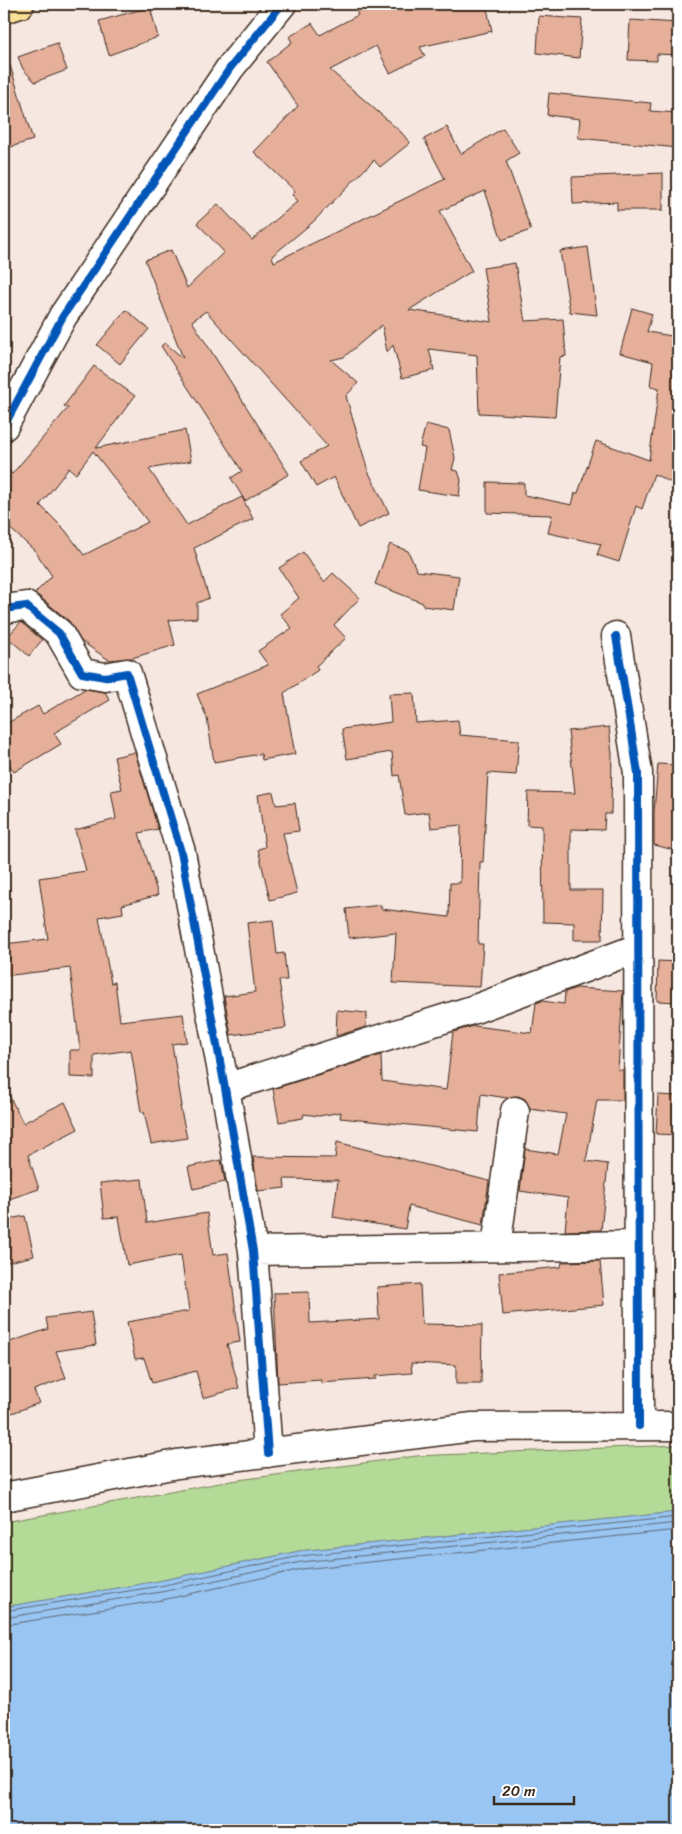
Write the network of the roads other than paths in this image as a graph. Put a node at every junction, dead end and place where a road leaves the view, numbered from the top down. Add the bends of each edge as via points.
1 (20, 4) edge
2 (282, 4) edge
3 (4, 9) edge
4 (4, 426) edge
5 (4, 608) edge
6 (616, 636) dead end
7 (638, 948) junction
8 (226, 1088) junction
9 (516, 1111) dead end
10 (639, 1245) junction
11 (496, 1247) junction
12 (253, 1251) junction
13 (639, 1426) junction
14 (678, 1426) edge
15 (268, 1453) junction
16 (4, 1497) edge

1 - 3 main road
2 - 4 street via 230,68 63,316
5 - 8 street via 26,606 51,625 82,673 105,677 127,673 181,852
6 - 7 street via 638,772
7 - 8 street via 475,1009
7 - 10 street
8 - 12 street
9 - 11 street
10 - 11 street
10 - 13 street
11 - 12 street
12 - 15 street
13 - 14 street
13 - 15 street via 473,1427
15 - 16 street via 177,1464

